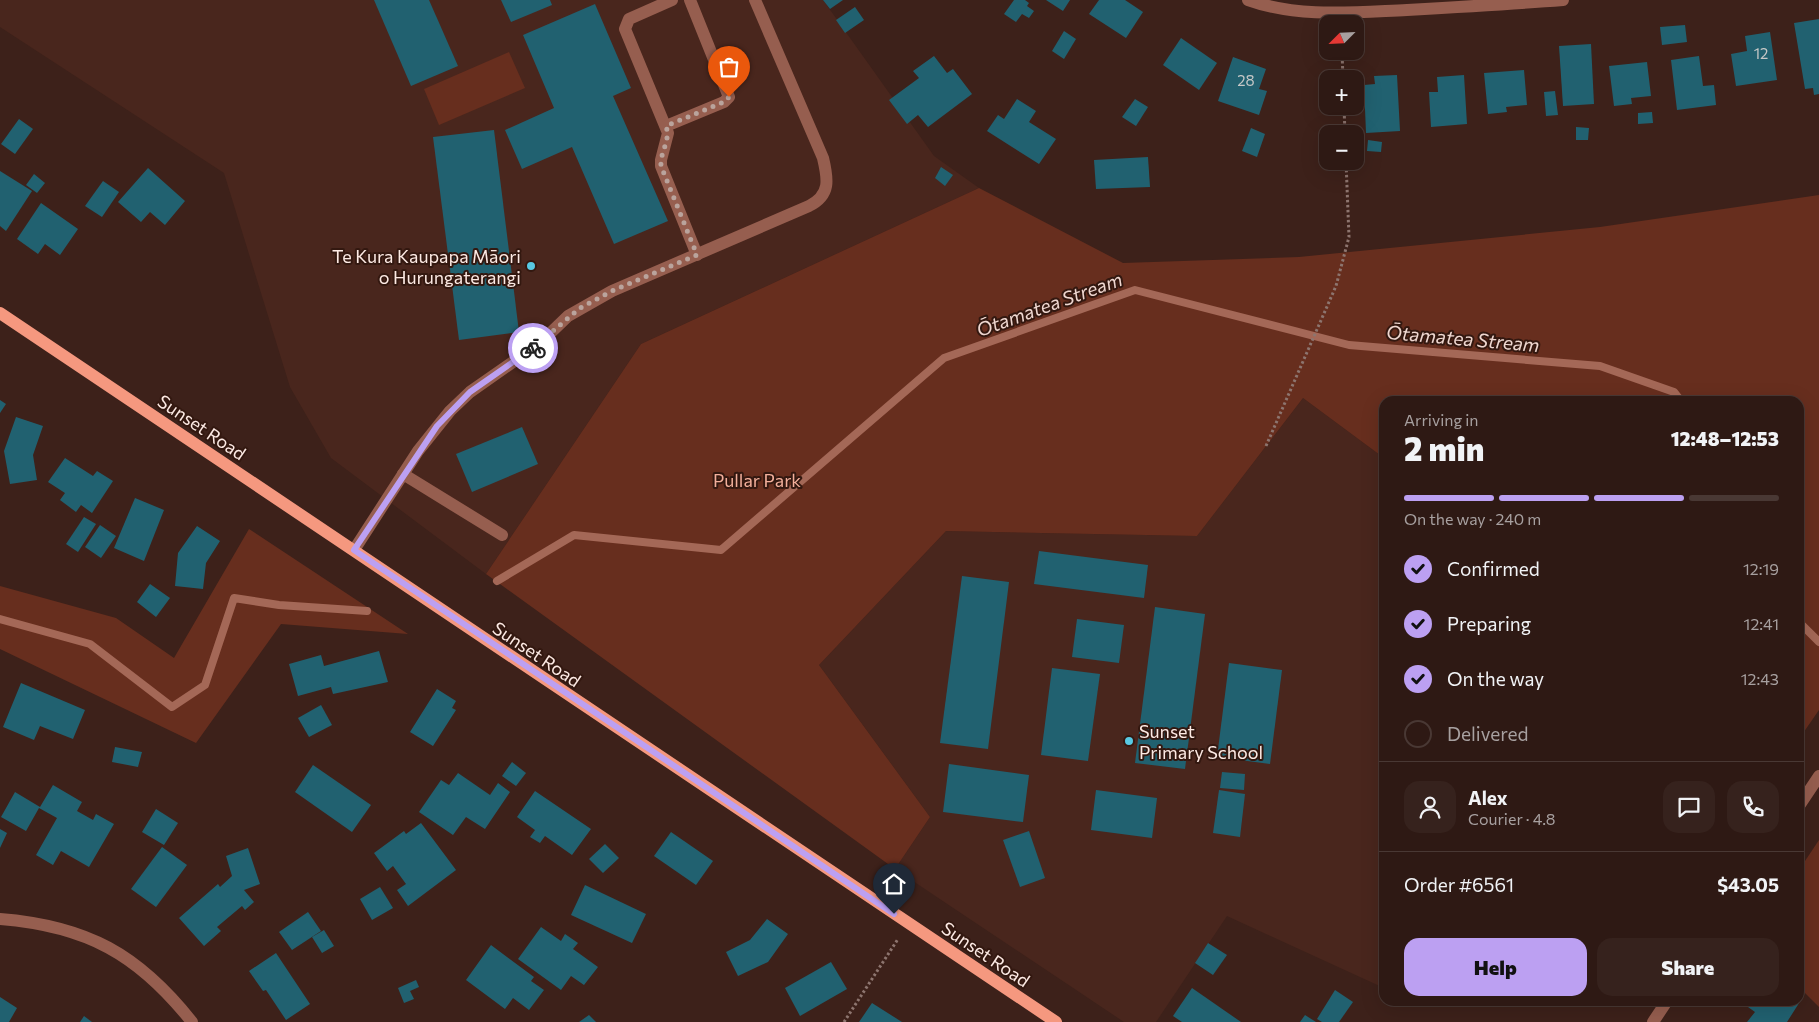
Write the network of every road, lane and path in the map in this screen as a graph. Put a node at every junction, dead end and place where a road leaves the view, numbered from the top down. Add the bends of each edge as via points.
1 (672, 0) edge
2 (690, 0) edge
3 (755, 0) edge
4 (1248, 0) edge
5 (1563, 0) edge
6 (666, 126) junction
7 (1346, 170) edge
8 (697, 255) junction
9 (0, 313) edge
10 (1266, 446) dead end
11 (404, 474) junction
12 (502, 535) dead end
13 (354, 550) junction
14 (1819, 776) edge
15 (1804, 798) edge
16 (0, 919) edge
17 (908, 924) junction
18 (1664, 1006) edge
19 (192, 1022) edge
20 (844, 1022) edge
21 (1056, 1022) edge
22 (1653, 1022) edge

1 - 6 street via 629,19 625,25
2 - 6 street via 729,97
3 - 8 street via 823,158 828,184 818,202
4 - 5 street via 1302,11 1358,11
6 - 8 street via 668,137 661,166
7 - 10 path via 1349,237 1336,286
8 - 11 street via 612,291 568,316 540,343 470,392 450,411
9 - 13 main road, Sunset Road
11 - 12 street
11 - 13 street
13 - 17 main road, Sunset Road
14 - 15 street
16 - 19 street via 63,928 117,952 150,976
17 - 20 path
17 - 21 main road, Sunset Road
18 - 22 street

